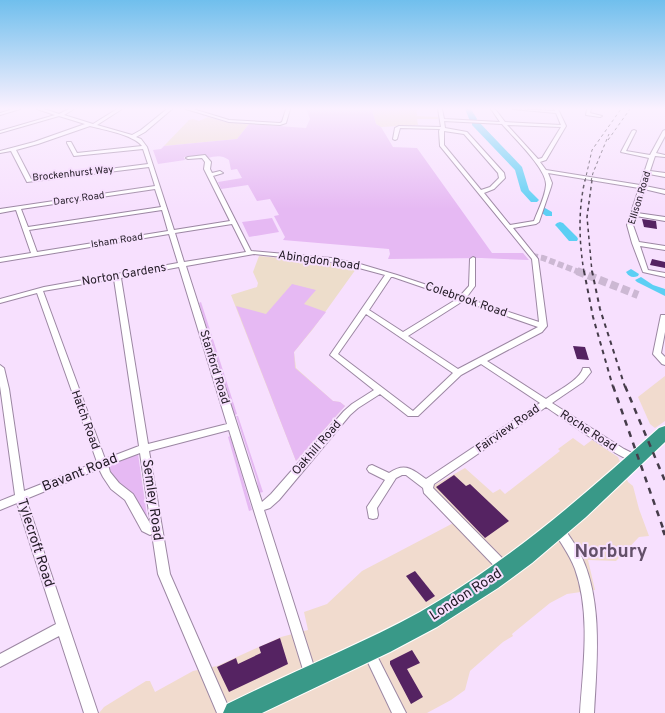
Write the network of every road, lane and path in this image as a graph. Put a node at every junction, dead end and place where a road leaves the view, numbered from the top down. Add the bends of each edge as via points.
1 (38, 142) edge
2 (141, 142) edge
3 (442, 142) edge
4 (474, 142) edge
5 (521, 142) edge
6 (554, 142) edge
7 (628, 142) edge
8 (659, 142) edge
9 (69, 143) dead end
10 (145, 147) junction
11 (13, 149) junction
12 (0, 152) edge
13 (653, 156) junction
14 (665, 156) edge
15 (188, 158) dead end
16 (537, 161) junction
17 (151, 165) junction
18 (546, 172) junction
19 (648, 172) junction
20 (220, 173) dead end
21 (210, 175) junction
22 (665, 175) edge
23 (158, 187) junction
24 (642, 188) junction
25 (480, 192) junction
26 (665, 192) edge
27 (18, 208) junction
28 (164, 208) junction
29 (0, 211) edge
30 (634, 214) junction
31 (665, 219) edge
32 (234, 222) junction
33 (508, 227) junction
34 (26, 229) junction
35 (172, 232) junction
36 (635, 244) junction
37 (665, 248) edge
38 (249, 252) junction
39 (35, 254) junction
40 (473, 259) dead end
41 (0, 260) edge
42 (181, 264) junction
43 (389, 275) junction
44 (665, 275) edge
45 (118, 276) junction
46 (39, 290) junction
47 (462, 299) junction
48 (0, 301) edge
49 (364, 310) junction
50 (664, 317) edge
51 (542, 326) junction
52 (402, 336) junction
53 (482, 361) junction
54 (665, 362) edge
55 (0, 368) edge
56 (586, 370) dead end
57 (458, 374) junction
58 (2, 388) edge
59 (379, 391) junction
60 (546, 403) junction
61 (232, 426) junction
62 (665, 432) edge
63 (145, 448) junction
64 (636, 459) junction
65 (101, 464) junction
66 (372, 469) dead end
67 (390, 478) junction
68 (427, 486) junction
69 (20, 497) junction
70 (0, 506) edge
71 (258, 508) junction
72 (373, 515) dead end
73 (156, 529) junction
74 (558, 529) junction
75 (506, 569) junction
76 (63, 627) junction
77 (369, 652) junction
78 (0, 661) edge
79 (311, 676) junction
80 (91, 713) edge
81 (224, 713) edge
82 (236, 713) edge
83 (399, 713) edge
84 (587, 713) edge

1 - 11 street
2 - 10 street
3 - 25 street
4 - 25 street via 502,173 502,178 496,186
5 - 16 street
6 - 16 street via 544,159
7 - 13 street via 623,152
8 - 13 street, Ellison Road
9 - 10 street via 76,155
10 - 17 street, Stanford Road
11 - 12 street
11 - 17 street, Brockenhurst Way via 29,181
13 - 14 street
13 - 19 street, Ellison Road
15 - 21 street via 203,156 208,162 206,168
16 - 18 street
17 - 23 street, Stanford Road
18 - 24 street
18 - 33 street via 549,184 536,222
19 - 22 street
19 - 24 street, Ellison Road
20 - 21 street
21 - 32 street
23 - 27 street, Darcy Road
23 - 28 street, Stanford Road
24 - 26 street
24 - 30 street, Ellison Road
25 - 33 street
27 - 29 street, Darcy Road
27 - 34 street
28 - 34 street
28 - 35 street, Stanford Road
30 - 31 street
30 - 36 street, Ellison Road via 630,227
32 - 35 street, Isham Road
32 - 38 street
33 - 51 street via 536,263
34 - 39 street
35 - 39 street, Isham Road
35 - 42 street, Stanford Road
36 - 37 street
36 - 44 street, Ellison Road via 646,271
38 - 42 street, Norton Gardens
38 - 43 street, Abingdon Road via 331,260
39 - 41 street, Isham Road
40 - 47 street via 472,286
42 - 45 street, Norton Gardens
42 - 61 street, Stanford Road
43 - 47 street, Colebrook Road
43 - 49 street
45 - 46 street, Norton Gardens
45 - 63 street, Semley Road
46 - 48 street, Norton Gardens
46 - 65 street, Hatch Road
47 - 51 street, Colebrook Road
47 - 52 street
49 - 52 street
49 - 59 street via 334,355
50 - 54 street via 657,354
51 - 53 street
52 - 57 street
53 - 57 street
53 - 60 street, Roche Road
55 - 58 street, Tylecroft Road
56 - 60 street, Fairview Road via 580,380
57 - 59 street via 415,414 407,412
58 - 69 street, Tylecroft Road
59 - 71 street, Oakhill Road via 354,406 275,497
60 - 64 street, Roche Road
60 - 68 street, Fairview Road via 430,481
61 - 63 street, Bavant Road
61 - 71 street, Stanford Road
62 - 64 highway, London Road
63 - 65 street, Bavant Road
63 - 73 street, Semley Road
64 - 74 highway, London Road
65 - 69 street, Bavant Road
65 - 73 street, Hatch Road via 110,480 129,497 144,526 150,530
66 - 67 street
67 - 68 street via 401,471 408,472
67 - 72 street via 372,507
68 - 75 street via 428,490
69 - 70 street, Bavant Road
69 - 76 street, Tylecroft Road
71 - 79 street, Stanford Road
73 - 81 street, Semley Road via 166,578
74 - 75 highway, London Road
74 - 84 street via 569,542 578,560 587,596 590,644
75 - 77 highway, London Road via 428,619
76 - 78 street
76 - 80 street, Tylecroft Road
77 - 79 highway, London Road
77 - 83 street
79 - 82 highway, London Road

